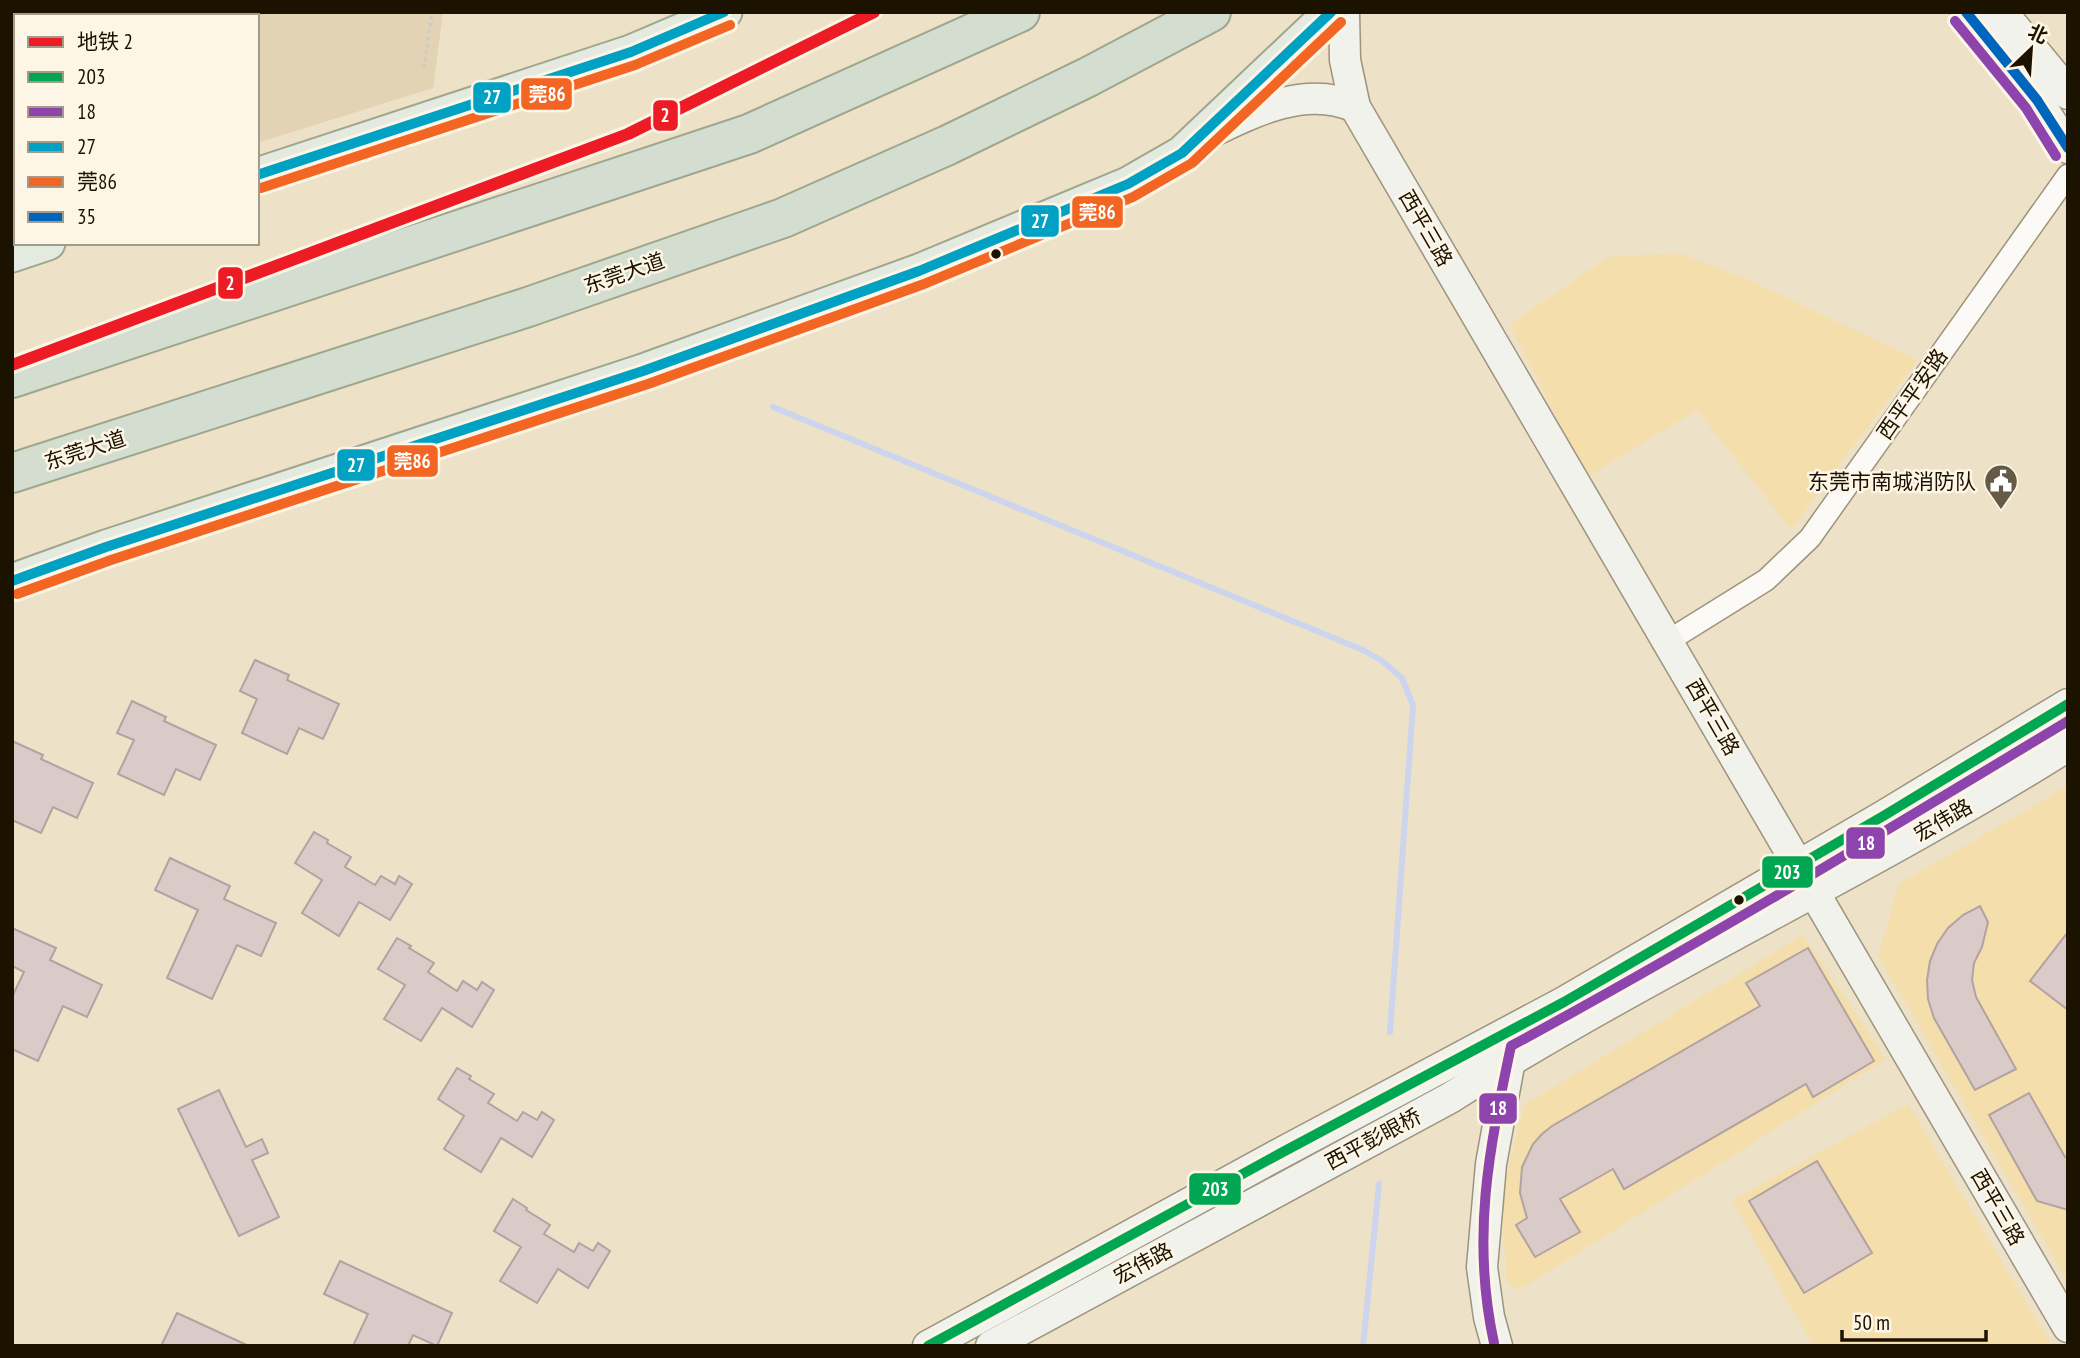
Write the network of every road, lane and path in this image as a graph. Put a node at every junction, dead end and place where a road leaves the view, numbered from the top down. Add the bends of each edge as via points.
1 (432, 12) edge
2 (725, 12) edge
3 (1020, 12) edge
4 (1211, 12) edge
5 (1331, 12) edge
6 (1344, 12) edge
7 (1966, 12) edge
8 (2002, 12) edge
9 (424, 68) dead end
10 (2068, 94) edge
11 (1355, 107) junction
12 (1197, 139) junction
13 (2068, 148) edge
14 (259, 174) edge
15 (2068, 175) edge
16 (42, 245) edge
17 (12, 255) edge
18 (12, 378) edge
19 (12, 473) edge
20 (12, 581) edge
21 (1668, 641) junction
22 (2068, 704) edge
23 (2068, 746) edge
24 (1799, 864) junction
25 (1814, 891) junction
26 (1504, 1049) junction
27 (1436, 1071) joint
28 (1450, 1098) joint
29 (1281, 1153) joint
30 (1295, 1181) joint
31 (2068, 1327) edge
32 (928, 1346) edge
33 (991, 1346) edge
34 (1480, 1346) edge
35 (1497, 1346) edge

1 - 9 path
2 - 14 main road via 631,52
3 - 18 highway via 749,134
4 - 19 highway, 东莞大道 via 948,145 783,218 528,307
5 - 12 main road
6 - 11 street, 西平三路 via 1345,60
7 - 13 street via 2038,100
8 - 10 street
11 - 12 street via 1338,99 1298,99 1251,113
11 - 21 street, 西平三路
12 - 20 main road via 1182,153 1128,184 919,271 643,371
15 - 21 street, 西平平安路 via 1810,538 1766,580
16 - 17 main road
21 - 24 street, 西平三路
22 - 24 street, 宏伟路
23 - 25 street, 宏伟路
24 - 25 street, 西平三路
24 - 26 street, 宏伟路 via 1564,1002
25 - 26 street, 宏伟路
25 - 31 street, 西平三路
26 - 27 street, 宏伟路
26 - 28 street, 宏伟路
26 - 34 street via 1474,1163 1467,1266
26 - 35 street via 1482,1267
27 - 29 street, 西平彭眼桥
28 - 30 street, 西平彭眼桥
29 - 32 street, 宏伟路
30 - 33 street, 宏伟路

